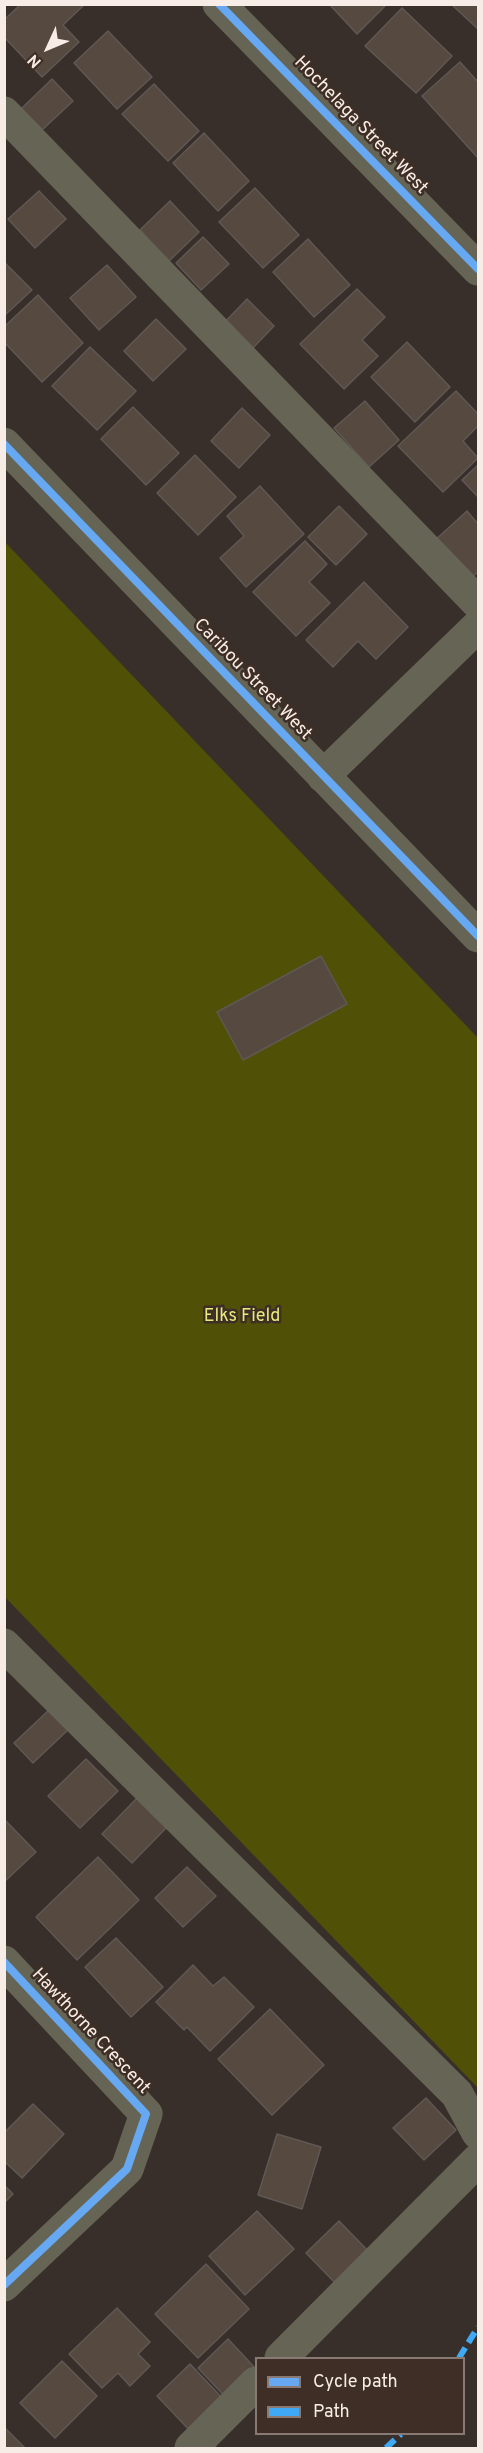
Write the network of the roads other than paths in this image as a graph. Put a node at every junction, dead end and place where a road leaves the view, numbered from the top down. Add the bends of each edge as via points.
1 (219, 4) edge
2 (4, 113) edge
3 (478, 269) edge
4 (4, 444) edge
5 (478, 603) edge
6 (478, 626) edge
7 (324, 776) junction
8 (478, 936) edge
9 (4, 1646) edge
10 (6, 1966) edge
11 (478, 2133) edge
12 (478, 2160) edge
13 (4, 2285) edge
14 (282, 2357) edge
15 (255, 2384) edge
16 (191, 2448) edge

1 - 3 street, Hochelaga Street West
2 - 5 street
4 - 7 street, Caribou Street West
6 - 7 street
7 - 8 street, Caribou Street West
9 - 11 street via 457,2094
10 - 13 street, Hawthorne Crescent via 146,2114 127,2169
12 - 14 street
15 - 16 street

